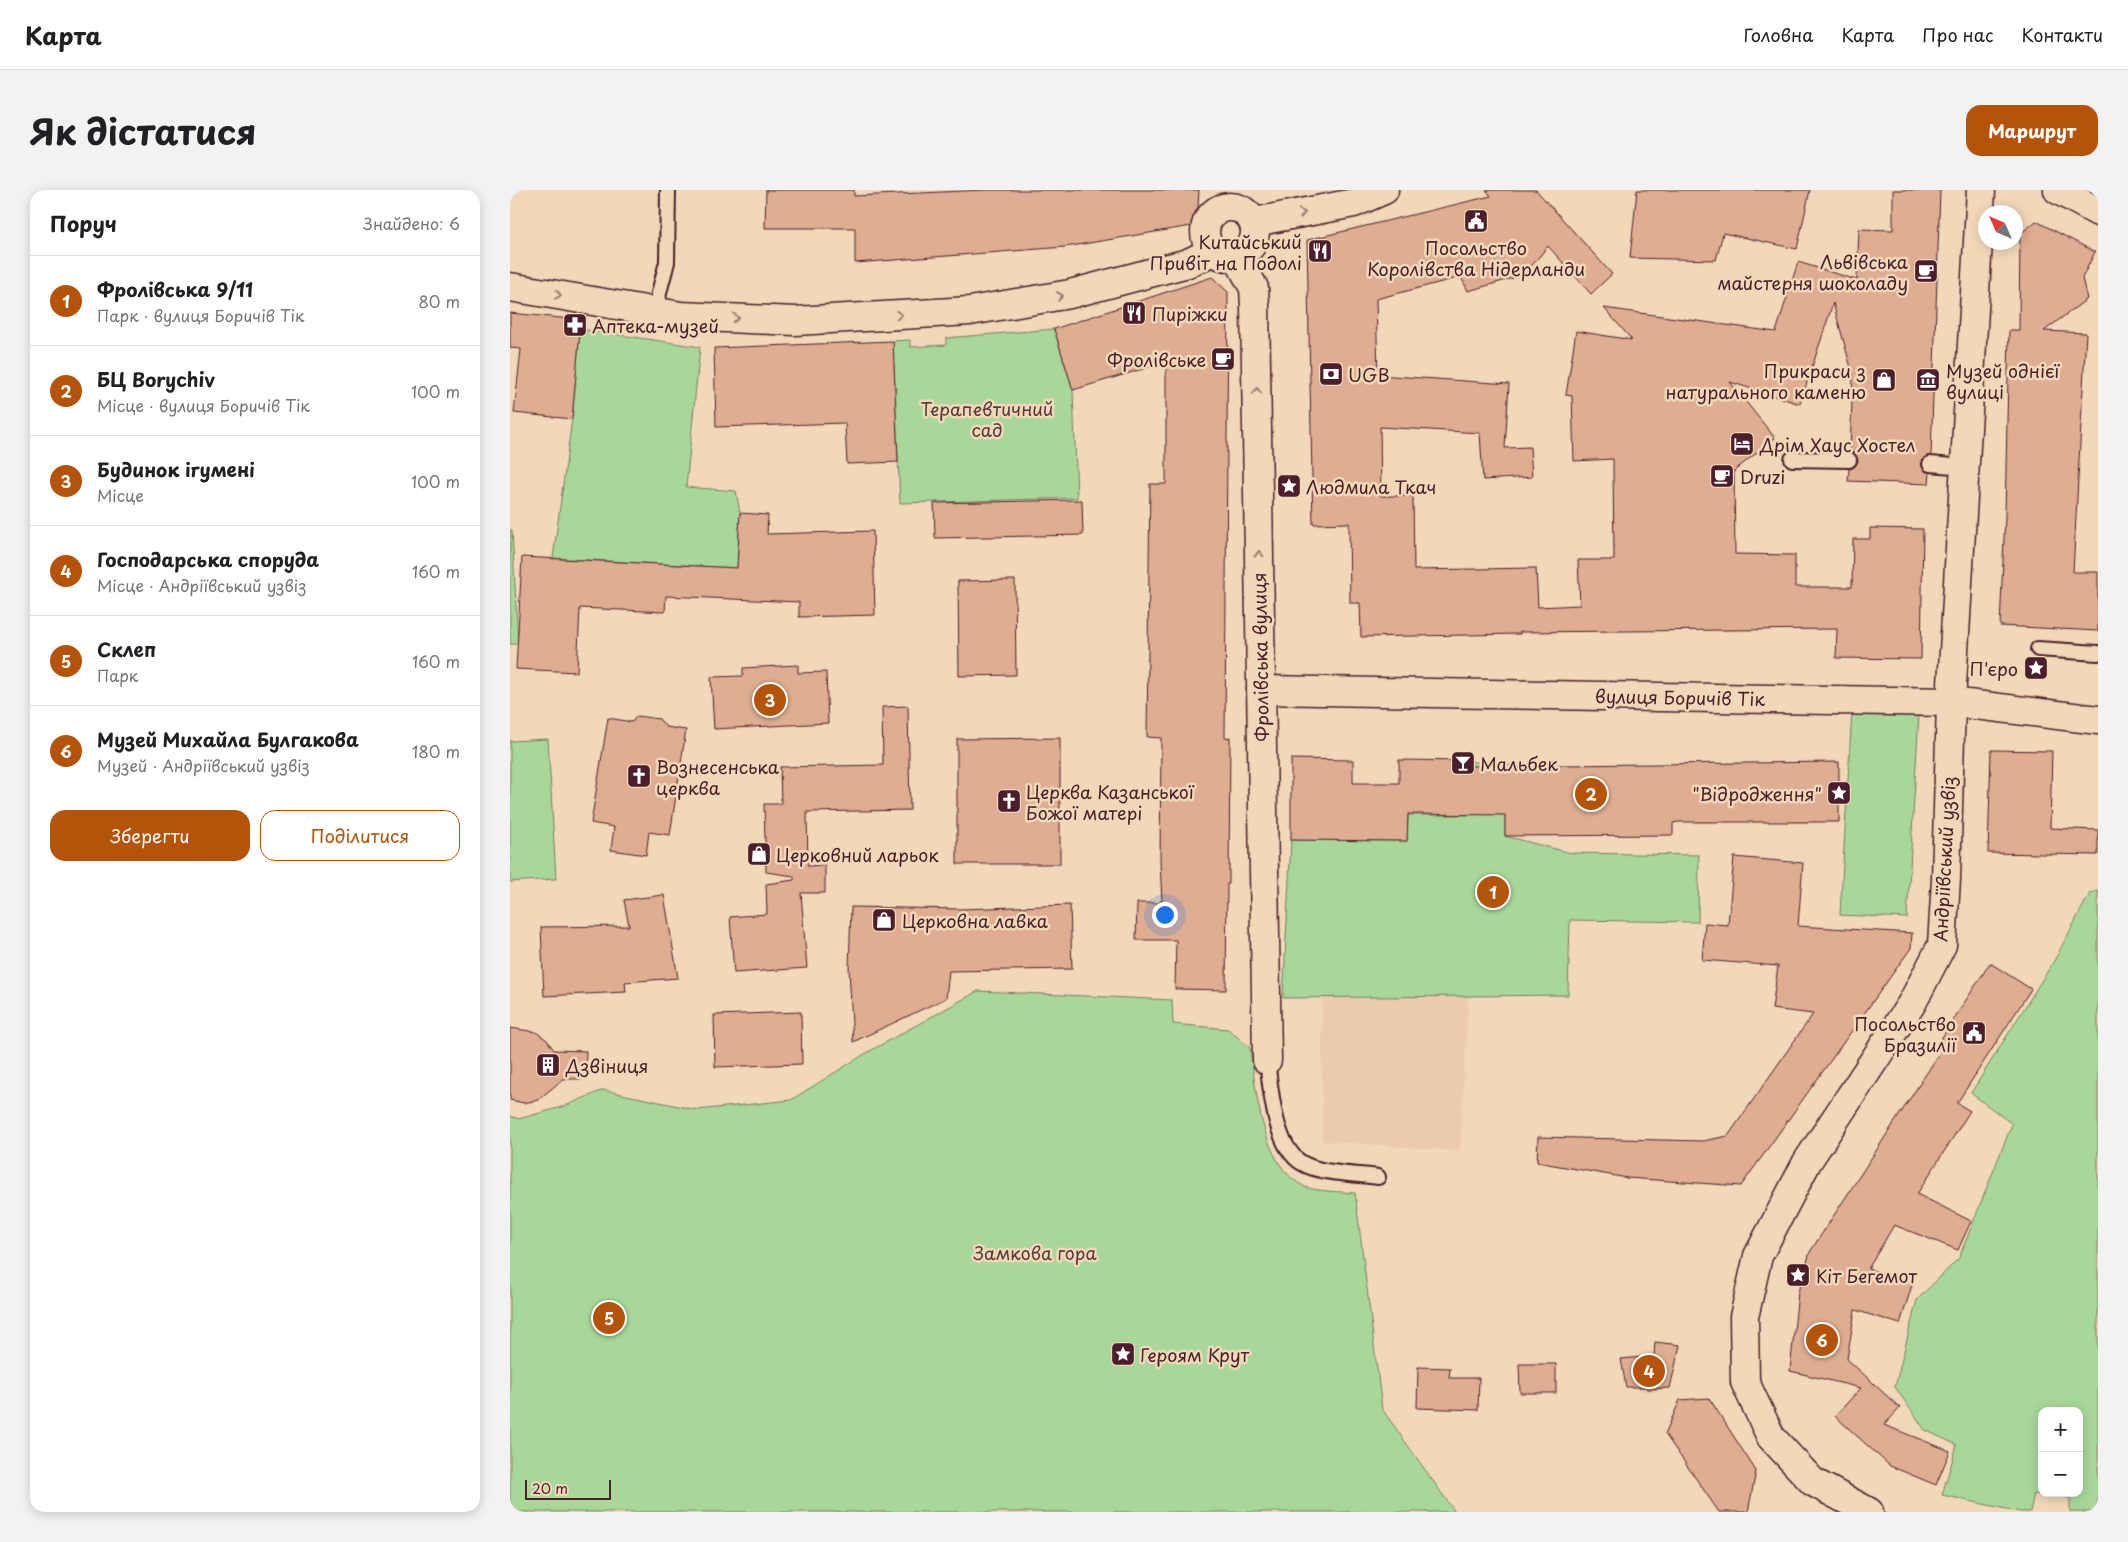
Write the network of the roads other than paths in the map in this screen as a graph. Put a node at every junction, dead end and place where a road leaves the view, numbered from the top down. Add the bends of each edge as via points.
1 (668, 190) edge
2 (1384, 190) edge
3 (1980, 190) edge
4 (2063, 191) edge
5 (1232, 202) edge
6 (2098, 212) edge
7 (1225, 254) junction
8 (510, 287) edge
9 (657, 312) junction
10 (1792, 458) dead end
11 (1849, 460) dead end
12 (1930, 464) dead end
13 (1964, 467) junction
14 (2038, 649) dead end
15 (2098, 653) edge
16 (1261, 690) junction
17 (1951, 702) junction
18 (2098, 720) edge
19 (1268, 1060) joint
20 (1378, 1177) dead end
21 (1868, 1512) edge

1 - 9 lane via 666,262
5 -> 2 street via 1354,204
3 - 13 street, Андріївський узвіз
4 - 6 street
5 - 7 street via 1230,206 1219,209 1205,229 1205,235
5 - 7 street via 1256,234 1248,251
9 -> 7 street via 795,321 970,311 1070,294
16 -> 7 street, Фролівська вулиця via 1254,288
8 -> 9 street
10 - 11 lane
12 - 13 lane
13 - 17 street, Андріївський узвіз
14 - 15 lane
16 - 17 street, вулиця Боричів Тік
16 - 19 street, Фролівська вулиця
17 - 18 street, вулиця Боричів Тік
17 - 21 street, Андріївський узвіз via 1942,945 1912,1003 1806,1162 1758,1256 1744,1317 1745,1382 1771,1437 1813,1482
19 - 20 lane via 1273,1104 1289,1151 1303,1163 1318,1169

